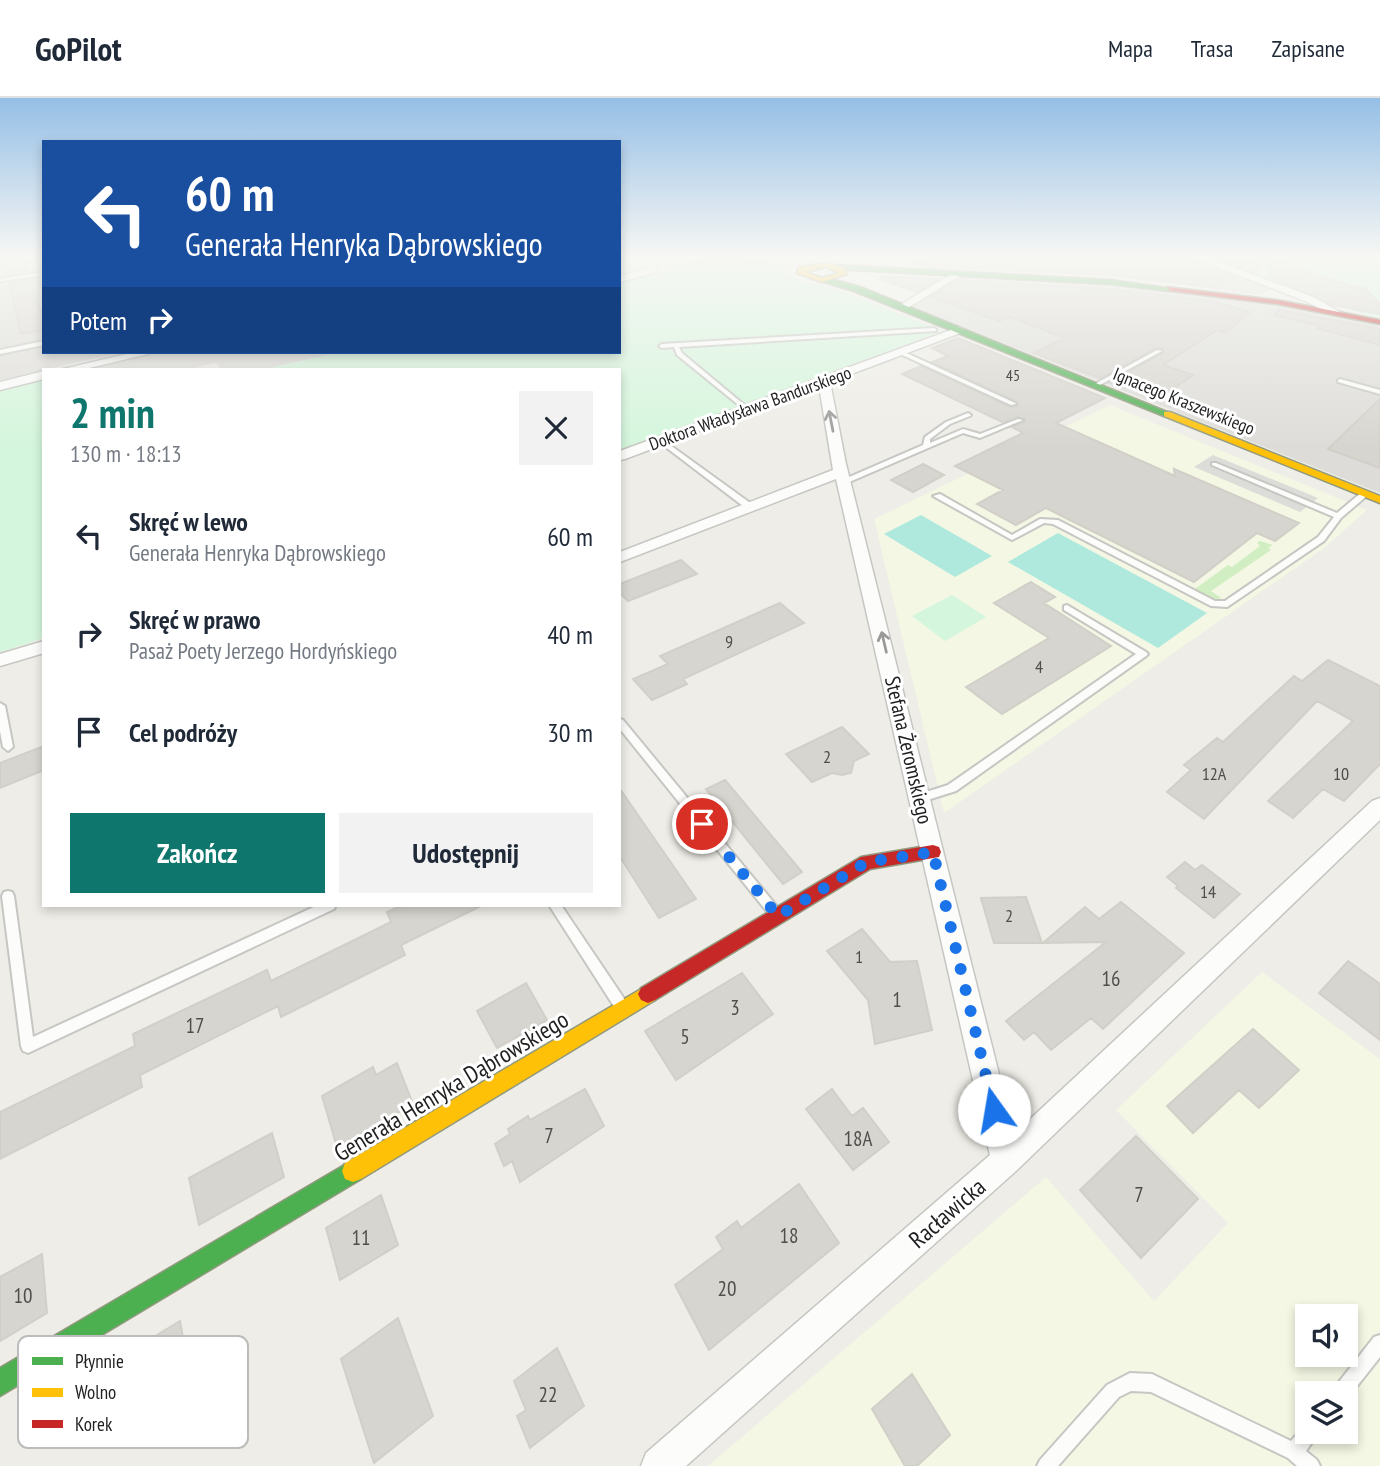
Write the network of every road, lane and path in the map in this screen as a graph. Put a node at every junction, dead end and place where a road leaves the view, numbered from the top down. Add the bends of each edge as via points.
1 (936, 321) edge
2 (934, 330) dead end
3 (959, 330) junction
4 (42, 343) edge
5 (662, 346) dead end
6 (676, 346) junction
7 (901, 349) junction
8 (1159, 351) dead end
9 (0, 352) edge
10 (84, 354) edge
11 (140, 354) edge
12 (88, 365) junction
13 (74, 368) edge
14 (42, 376) edge
15 (824, 380) junction
16 (1340, 381) dead end
17 (0, 386) edge
18 (1096, 386) junction
19 (1380, 392) edge
20 (1013, 404) dead end
21 (746, 409) junction
22 (968, 415) dead end
23 (1020, 420) dead end
24 (661, 441) junction
25 (926, 446) junction
26 (621, 456) edge
27 (1214, 464) dead end
28 (843, 477) junction
29 (937, 496) dead end
30 (1373, 497) edge
31 (750, 508) junction
32 (1338, 516) junction
33 (621, 557) edge
34 (1067, 608) dead end
35 (42, 648) edge
36 (0, 660) edge
37 (0, 706) edge
38 (621, 724) edge
39 (8, 747) dead end
40 (921, 798) junction
41 (1380, 807) edge
42 (933, 852) junction
43 (8, 896) dead end
44 (326, 907) edge
45 (556, 907) edge
46 (778, 916) junction
47 (624, 1009) junction
48 (1006, 1161) junction
49 (78, 1336) edge
50 (1380, 1343) edge
51 (18, 1372) edge
52 (1350, 1381) edge
53 (0, 1383) edge
54 (1300, 1444) edge
55 (1294, 1452) junction
56 (659, 1466) edge
57 (1046, 1466) edge
58 (1311, 1466) edge

1 - 3 street, Ignacego Kraszewskiego
2 - 6 lane
3 - 7 street, Doktora Władysława Bandurskiego
3 - 18 street, Ignacego Kraszewskiego
4 - 9 lane
5 - 6 lane
6 - 21 lane via 679,354
7 - 15 street, Doktora Władysława Bandurskiego
7 - 20 lane
8 - 18 lane
10 - 12 street
11 - 12 street
12 - 13 street
14 - 17 street
15 - 21 street, Doktora Władysława Bandurskiego
28 -> 15 street, Stefana Żeromskiego
16 - 19 lane
18 - 30 street, Ignacego Kraszewskiego
21 - 24 street, Doktora Władysława Bandurskiego
22 - 25 lane via 937,431
23 - 25 lane via 980,436 963,431
24 - 26 street, Doktora Władysława Bandurskiego
24 - 31 lane
25 - 28 lane
27 - 32 lane
28 - 31 street
40 -> 28 street, Stefana Żeromskiego
29 - 32 lane via 1012,538 1043,521 1055,523 1214,604 1227,604 1321,539
30 - 32 lane
31 - 33 street
34 - 40 lane via 1143,654 951,788
35 - 36 street
37 - 39 lane
38 - 46 lane
40 - 42 street, Stefana Żeromskiego
41 - 48 street, Racławicka
42 - 46 street, Generała Henryka Dąbrowskiego via 867,862
42 - 48 street, Stefana Żeromskiego
43 - 44 lane via 28,1046
45 - 47 lane
46 - 47 street, Generała Henryka Dąbrowskiego
47 - 49 street, Generała Henryka Dąbrowskiego
48 - 56 street, Racławicka
50 - 52 lane
51 - 53 street, Generała Henryka Dąbrowskiego
54 - 55 lane
55 - 57 lane via 1152,1383 1130,1381 1113,1391
55 - 58 lane

